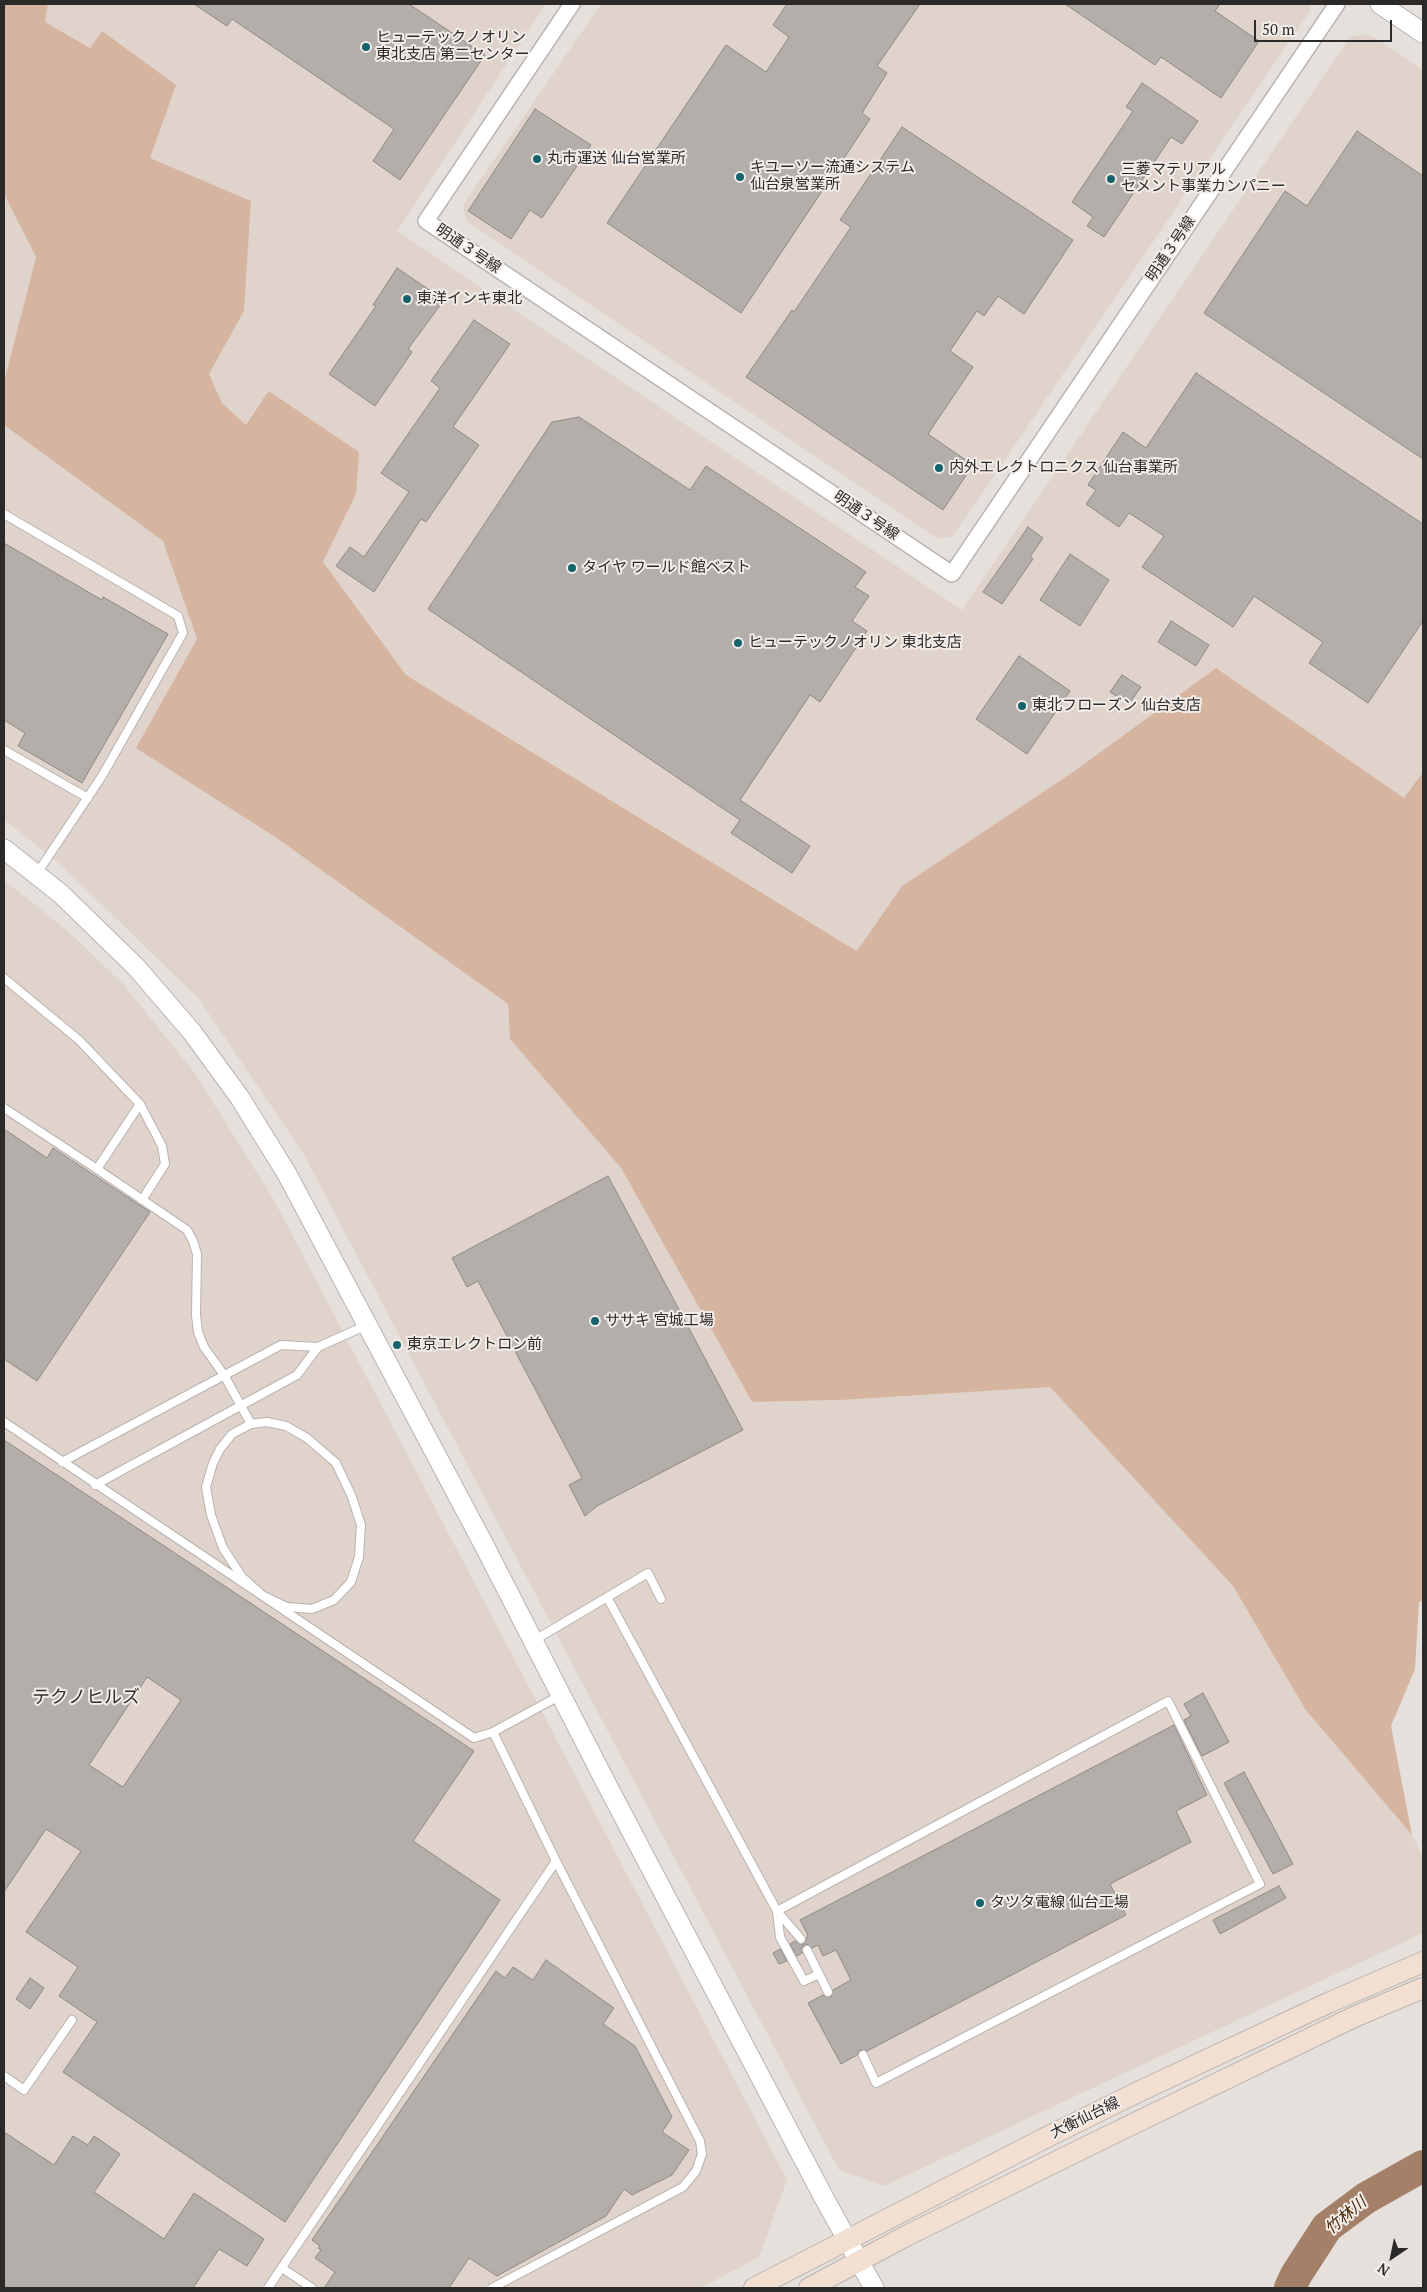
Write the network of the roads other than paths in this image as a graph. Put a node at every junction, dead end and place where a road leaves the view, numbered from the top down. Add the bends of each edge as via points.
1 (572, 4) edge
2 (1337, 4) edge
3 (1380, 4) edge
4 (1423, 33) edge
5 (4, 514) edge
6 (4, 750) edge
7 (88, 798) junction
8 (4, 849) edge
9 (36, 875) junction
10 (4, 978) edge
11 (140, 1104) junction
12 (4, 1108) edge
13 (97, 1169) junction
14 (142, 1200) junction
15 (367, 1324) junction
16 (318, 1347) junction
17 (224, 1375) junction
18 (240, 1405) junction
19 (4, 1422) edge
20 (251, 1424) junction
21 (62, 1462) junction
22 (95, 1485) junction
23 (262, 1595) junction
24 (607, 1598) junction
25 (661, 1599) dead end
26 (533, 1641) junction
27 (561, 1695) junction
28 (493, 1732) junction
29 (556, 1861) junction
30 (777, 1911) junction
31 (801, 1938) dead end
32 (807, 1950) dead end
33 (1423, 1962) edge
34 (819, 1974) junction
35 (1423, 1988) edge
36 (828, 1992) dead end
37 (72, 2020) dead end
38 (863, 2055) dead end
39 (4, 2076) edge
40 (847, 2240) junction
41 (859, 2263) junction
42 (282, 2268) junction
43 (268, 2288) edge
44 (312, 2288) edge
45 (492, 2288) edge
46 (754, 2288) edge
47 (809, 2288) edge
48 (874, 2288) edge

1 - 2 street, 明通３号線 via 426,221 952,574
3 - 4 street
5 - 7 lane via 178,616 184,633
6 - 7 lane
7 - 9 lane
8 - 9 street
9 - 15 street via 61,894 136,967 192,1032 240,1098 287,1174
10 - 11 lane via 79,1040
11 - 13 lane
11 - 14 lane via 162,1146 164,1164
12 - 13 lane
13 - 14 lane
14 - 17 lane via 187,1230 193,1241 197,1254 198,1332 204,1347
15 - 16 lane
15 - 26 street
16 - 17 lane via 281,1345
16 - 18 lane via 298,1374
17 - 18 lane
17 - 21 lane
18 - 20 lane
18 - 22 lane
19 - 21 lane
20 - 23 lane via 232,1434 220,1449 206,1486 211,1515 223,1548 242,1577
20 - 23 lane via 267,1422 286,1426 307,1438 336,1463 361,1524 358,1557 351,1582 334,1600 312,1609 287,1608
21 - 22 lane
22 - 23 lane
23 - 28 lane via 474,1738
24 - 25 lane via 648,1573
24 - 26 lane
24 - 30 lane
26 - 27 street
27 - 28 lane
27 - 40 street
28 - 29 lane
29 - 42 lane
29 - 45 lane via 700,2140 702,2154 696,2171 683,2187
30 - 31 lane
30 - 34 lane via 780,1937 804,1981
30 - 38 lane via 1168,1701 1260,1884 876,2083
32 - 34 lane
33 - 40 main road, 大衡仙台線 via 1138,2092
34 - 36 lane
35 - 41 main road, 大衡仙台線 via 1354,2017 1100,2140 906,2236
37 - 39 lane via 24,2090
40 - 41 street
40 - 46 main road, 大衡仙台線
41 - 47 main road, 大衡仙台線
41 - 48 street
42 - 43 lane
42 - 44 lane

